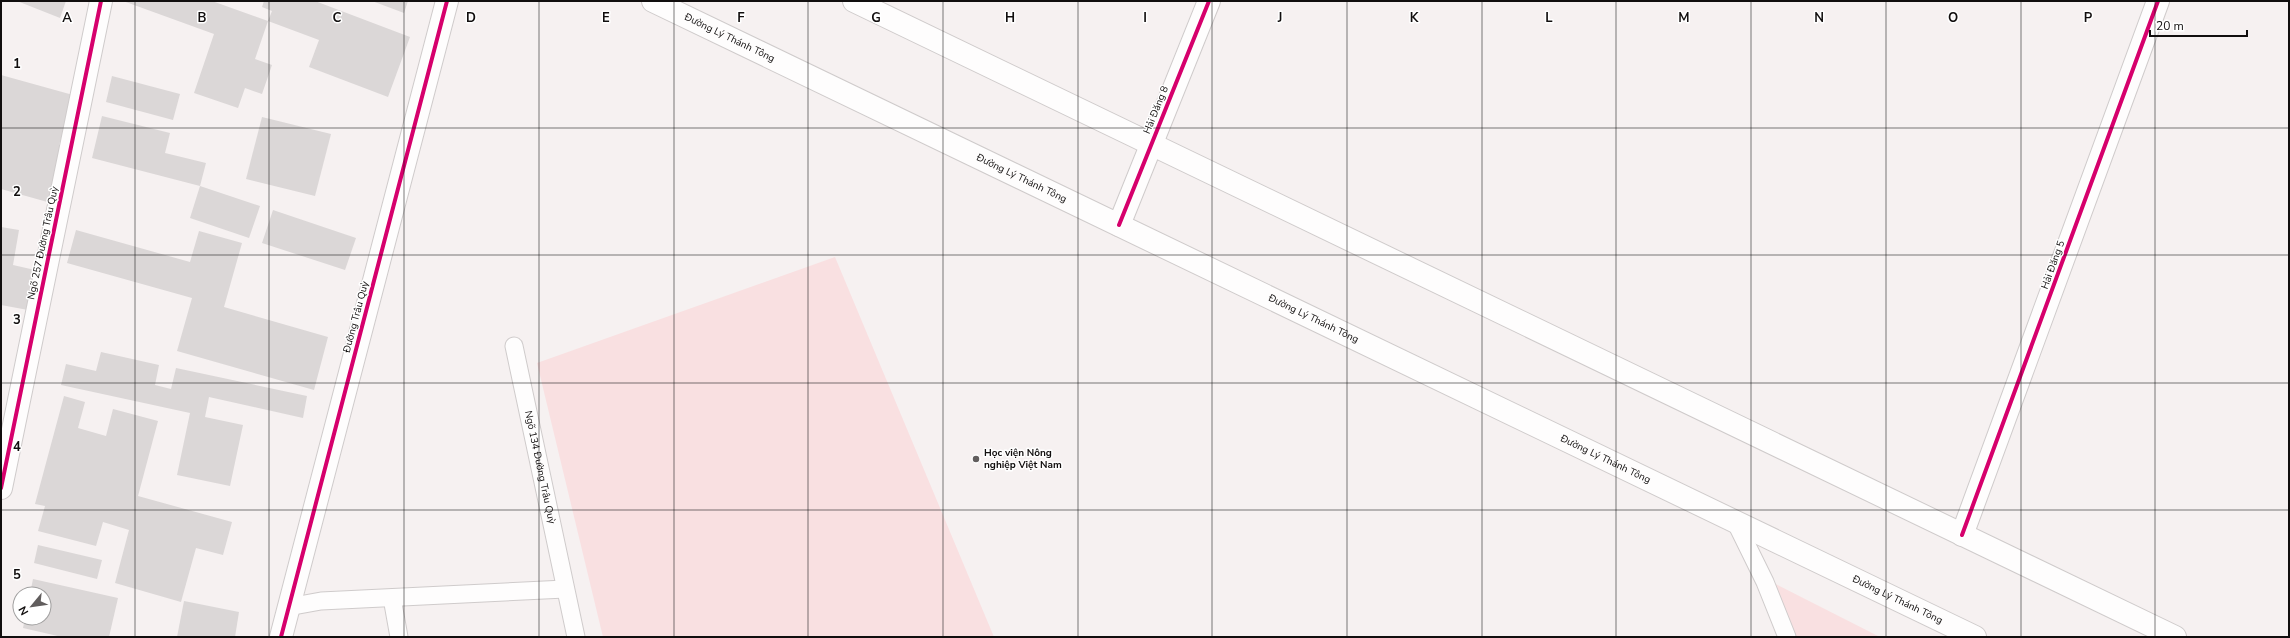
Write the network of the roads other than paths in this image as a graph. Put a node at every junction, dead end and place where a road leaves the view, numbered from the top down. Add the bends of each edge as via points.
1 (101, 1) edge
2 (447, 1) edge
3 (653, 1) edge
4 (854, 1) edge
5 (1209, 1) edge
6 (2158, 1) edge
7 (1151, 144) junction
8 (1119, 225) junction
9 (514, 346) dead end
10 (1, 488) edge
11 (1735, 521) junction
12 (1962, 534) junction
13 (565, 589) junction
14 (392, 598) junction
15 (288, 607) junction
16 (281, 637) edge
17 (399, 637) edge
18 (576, 637) edge
19 (1788, 637) edge
20 (1974, 637) edge
21 (2175, 637) edge

1 - 10 main road, Ngõ 257 Đường Trâu Quỳ
2 - 15 main road, Đường Trâu Quỳ
3 - 8 main road, Đường Lý Thánh Tông
4 - 7 main road
5 - 7 main road, Hải Đăng 8
6 - 12 main road, Hải Đăng 5
7 - 8 main road, Hải Đăng 8
7 - 12 main road
8 - 11 main road, Đường Lý Thánh Tông
9 - 13 lane, Ngõ 134 Đường Trâu Quỳ
11 - 19 lane
11 - 20 main road, Đường Lý Thánh Tông
12 - 21 main road
13 - 14 lane
13 - 18 lane, Ngõ 134 Đường Trâu Quỳ
14 - 15 lane via 321,601
14 - 17 lane
15 - 16 main road, Đường Trâu Quỳ

